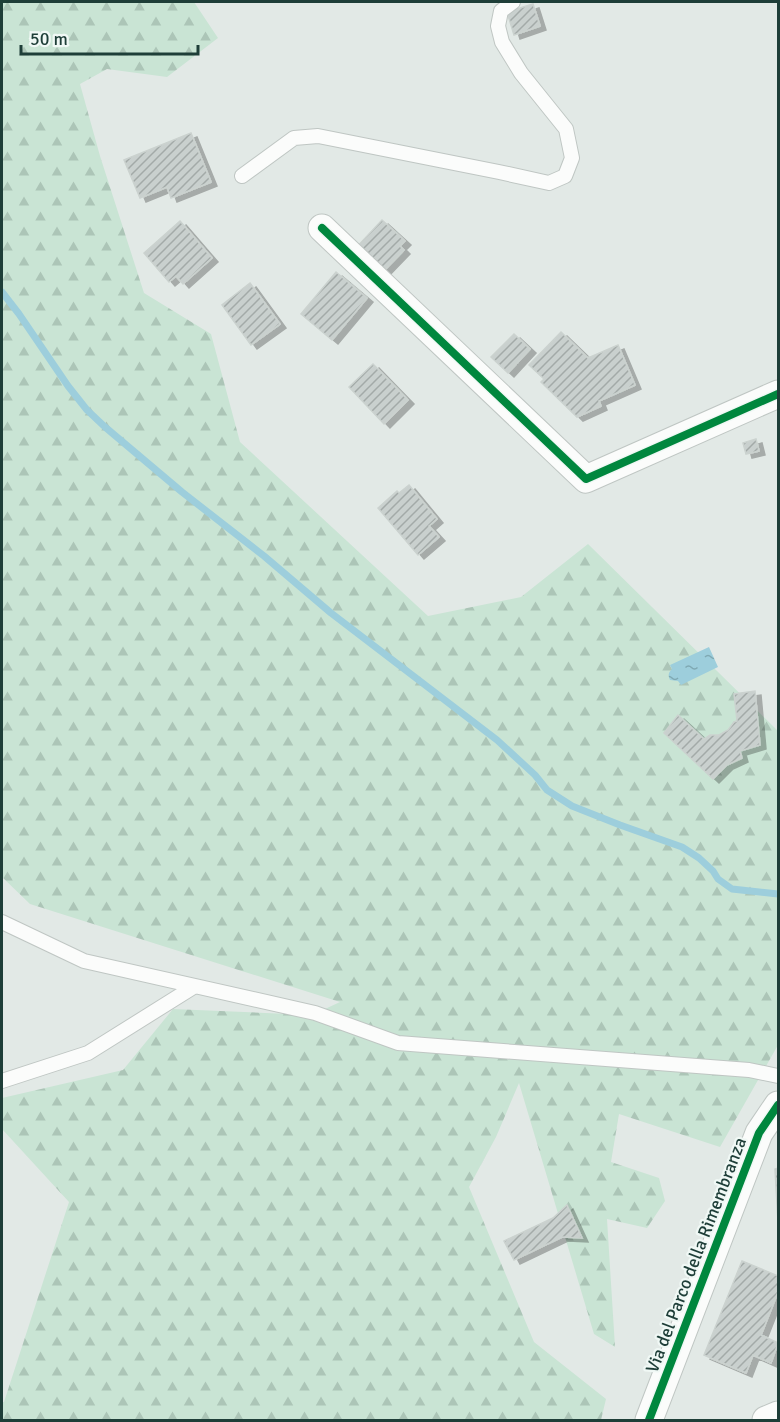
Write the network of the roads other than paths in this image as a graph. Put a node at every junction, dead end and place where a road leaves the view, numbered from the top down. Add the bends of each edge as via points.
1 (513, 2) edge
2 (242, 176) dead end
3 (322, 228) dead end
4 (778, 394) edge
5 (2, 922) edge
6 (195, 986) junction
7 (778, 1076) edge
8 (2, 1081) edge
9 (778, 1105) edge
10 (778, 1415) edge
11 (649, 1420) edge
12 (766, 1420) edge

1 - 2 lane via 501,10 498,26 502,42 521,73 566,129 572,158 565,176 549,183 318,136 294,138
3 - 4 street via 586,479
5 - 6 lane via 84,961
6 - 7 lane via 315,1012 398,1042 749,1070
6 - 8 lane via 88,1053
9 - 11 street, Via del Parco della Rimembranza via 759,1133
10 - 12 street

